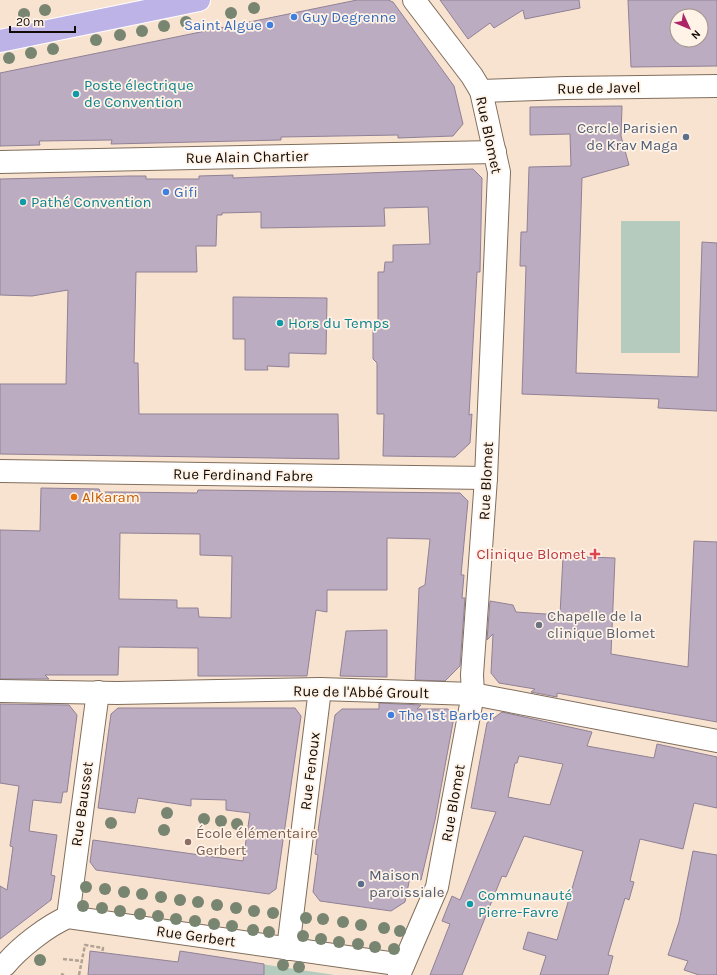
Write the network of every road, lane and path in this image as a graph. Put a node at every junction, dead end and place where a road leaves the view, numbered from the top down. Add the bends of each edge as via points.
1 (199, 0) edge
2 (414, 0) edge
3 (0, 41) edge
4 (717, 86) edge
5 (481, 91) junction
6 (495, 152) junction
7 (0, 162) edge
8 (0, 471) edge
9 (486, 478) junction
10 (320, 689) junction
11 (0, 691) edge
12 (98, 692) junction
13 (473, 694) junction
14 (717, 741) edge
15 (68, 917) junction
16 (288, 949) junction
17 (102, 953) dead end
18 (63, 959) dead end
19 (82, 961) junction
20 (4, 969) edge
21 (401, 970) edge
22 (79, 975) edge

1 - 3 main road
2 - 5 street, Rue Blomet
4 - 5 street, Rue de Javel
5 - 6 street, Rue Blomet
6 - 7 street, Rue Alain Chartier
6 - 9 street, Rue Blomet via 498,172
8 - 9 street, Rue Ferdinand Fabre
9 - 13 street, Rue Blomet via 472,675
10 - 12 street, Rue de l'Abbé Groult
10 - 13 street, Rue de l'Abbé Groult
10 - 16 street, Rue Fenoux
11 - 12 street, Rue de l'Abbé Groult
12 - 15 street, Rue Bausset
13 - 14 street, Rue de l'Abbé Groult
13 - 21 street, Rue Blomet via 437,887
15 - 16 street, Rue Gerbert
15 - 20 street via 56,922 12,956
16 - 21 street, Rue Gerbert via 318,951
17 - 19 path via 103,948 85,946
18 - 19 path
19 - 22 path

